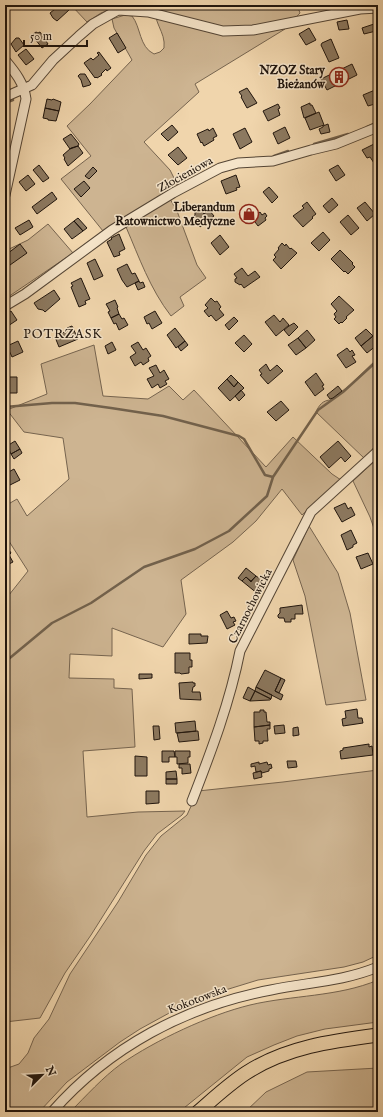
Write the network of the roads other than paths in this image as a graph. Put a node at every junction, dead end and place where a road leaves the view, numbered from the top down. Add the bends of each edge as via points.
1 (150, 8) edge
2 (378, 8) edge
3 (5, 60) edge
4 (25, 89) junction
5 (5, 97) edge
6 (378, 127) edge
7 (5, 195) edge
8 (5, 306) edge
9 (378, 451) edge
10 (192, 801) dead end
11 (378, 967) edge
12 (378, 1035) edge
13 (52, 1112) edge
14 (198, 1112) edge

1 - 2 street via 223,31 253,30 360,9
1 - 4 street via 118,10 93,24
3 - 4 street
4 - 5 street
4 - 7 street via 26,99
6 - 8 street, Złocieniowa via 349,140 273,161 238,163 220,168 112,230
9 - 10 street, Czarnochowicka via 311,512 240,651 215,742
11 - 13 street, Kokotowska via 343,979 242,996 184,1016 154,1030 107,1061 78,1085
12 - 14 highway via 318,1044 275,1057 245,1073

